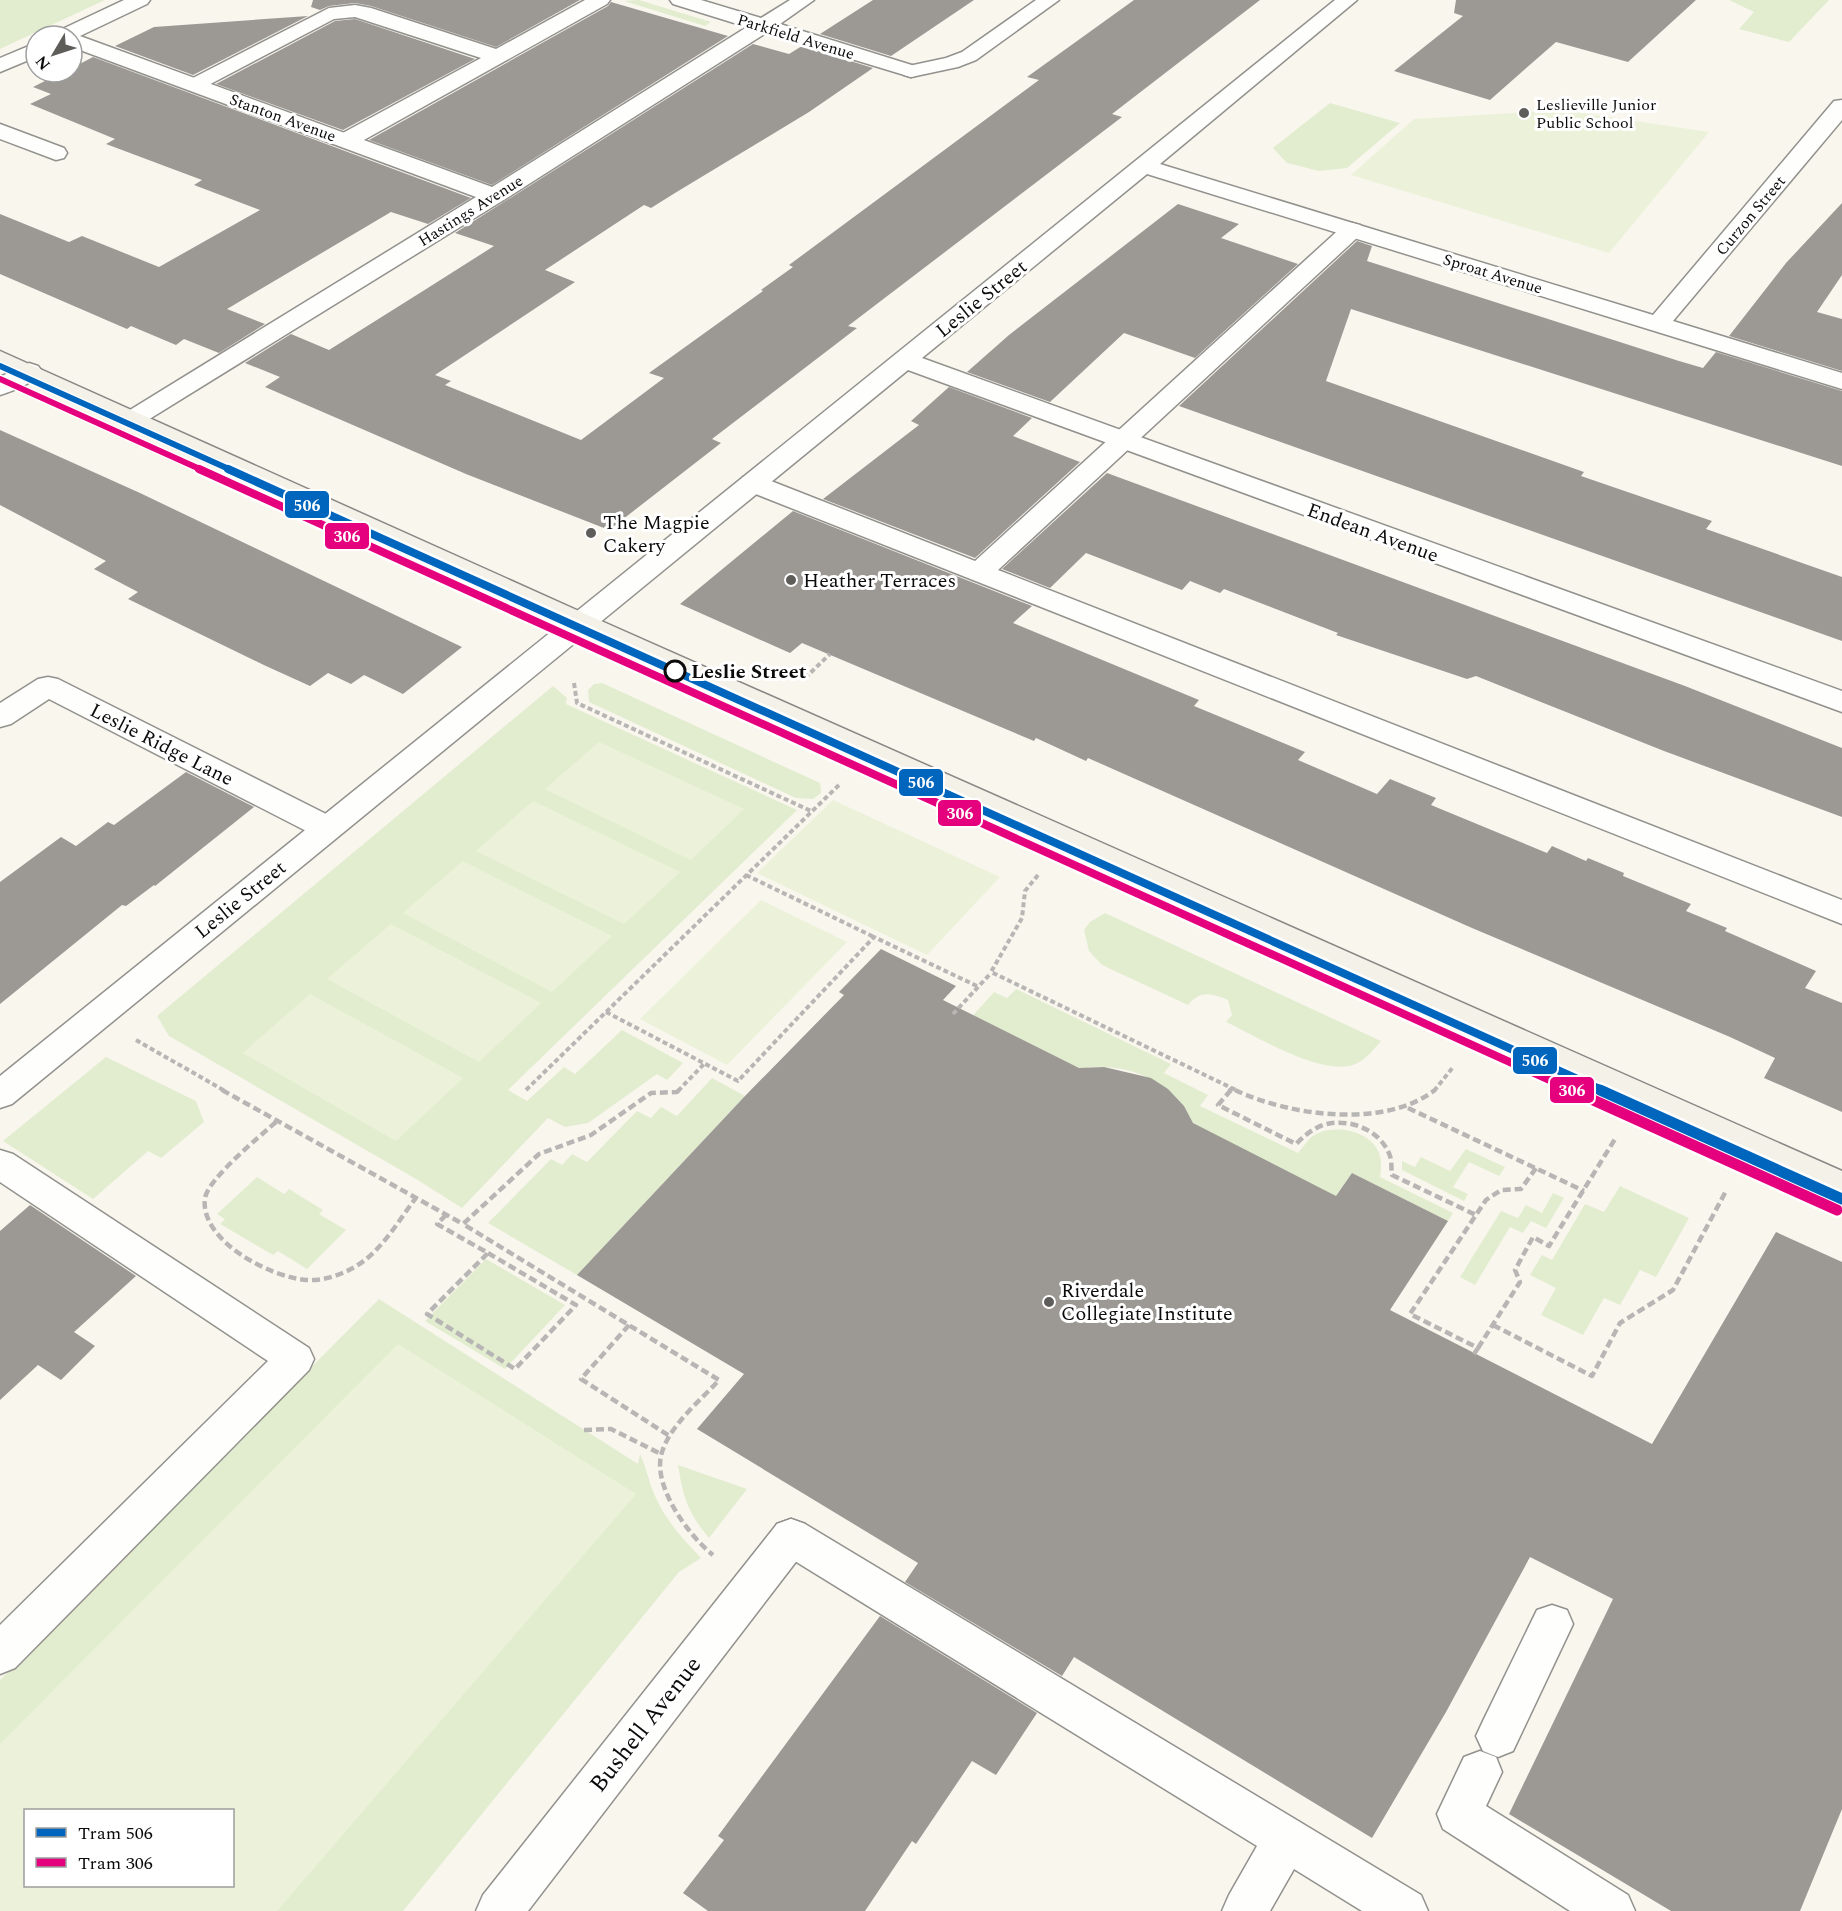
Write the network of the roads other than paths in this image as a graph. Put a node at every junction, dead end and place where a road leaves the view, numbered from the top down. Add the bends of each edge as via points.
1 (140, 0) edge
2 (600, 0) edge
3 (680, 0) edge
4 (804, 0) edge
5 (1049, 0) edge
6 (1347, 0) edge
7 (84, 26) edge
8 (764, 26) junction
9 (84, 44) edge
10 (24, 55) edge
11 (499, 57) junction
12 (0, 66) edge
13 (194, 85) junction
14 (1842, 106) edge
15 (0, 131) edge
16 (347, 140) junction
17 (56, 153) dead end
18 (1144, 166) junction
19 (494, 196) junction
20 (1352, 230) junction
21 (1658, 324) junction
22 (0, 358) edge
23 (904, 360) junction
24 (29, 371) junction
25 (1842, 381) edge
26 (0, 387) edge
27 (134, 418) junction
28 (1120, 440) junction
29 (752, 483) junction
30 (979, 572) junction
31 (580, 622) junction
32 (1842, 702) edge
33 (0, 717) edge
34 (327, 828) junction
35 (1842, 913) edge
36 (0, 1095) edge
37 (0, 1164) edge
38 (1842, 1187) edge
39 (1552, 1624) dead end
40 (0, 1654) edge
41 (1287, 1838) junction
42 (499, 1911) edge
43 (1245, 1911) edge
44 (1405, 1911) edge
45 (1612, 1911) edge

1 - 7 street
2 - 11 street
3 - 8 street, Parkfield Avenue
4 - 8 street, Hastings Avenue
5 - 8 street, Parkfield Avenue via 969,56 911,71
6 - 18 street, Leslie Street
8 - 19 street, Hastings Avenue
9 - 13 street, Stanton Avenue
10 - 12 street
11 - 13 street via 371,14 342,12 329,14
11 - 16 street
13 - 16 street, Stanton Avenue
14 - 21 street, Curzon Street
15 - 17 street
16 - 19 street, Stanton Avenue
18 - 20 street, Sproat Avenue
18 - 23 street, Leslie Street
19 - 27 street, Hastings Avenue
20 - 21 street, Sproat Avenue
20 - 28 street
21 - 25 street, Sproat Avenue
22 - 24 main road
23 - 28 street, Endean Avenue
23 - 29 street, Leslie Street
24 - 26 street
24 - 27 main road
27 - 31 main road
28 - 30 street
28 - 32 street, Endean Avenue
29 - 30 street
29 - 31 street, Leslie Street
30 - 35 street
31 - 34 street, Leslie Street
31 - 38 main road
33 - 34 street, Leslie Ridge Lane via 48,686
34 - 36 street, Leslie Street
37 - 40 street via 295,1359
39 - 45 street via 1460,1814
41 - 42 street, Bushell Avenue via 792,1537
41 - 43 street
41 - 44 street

